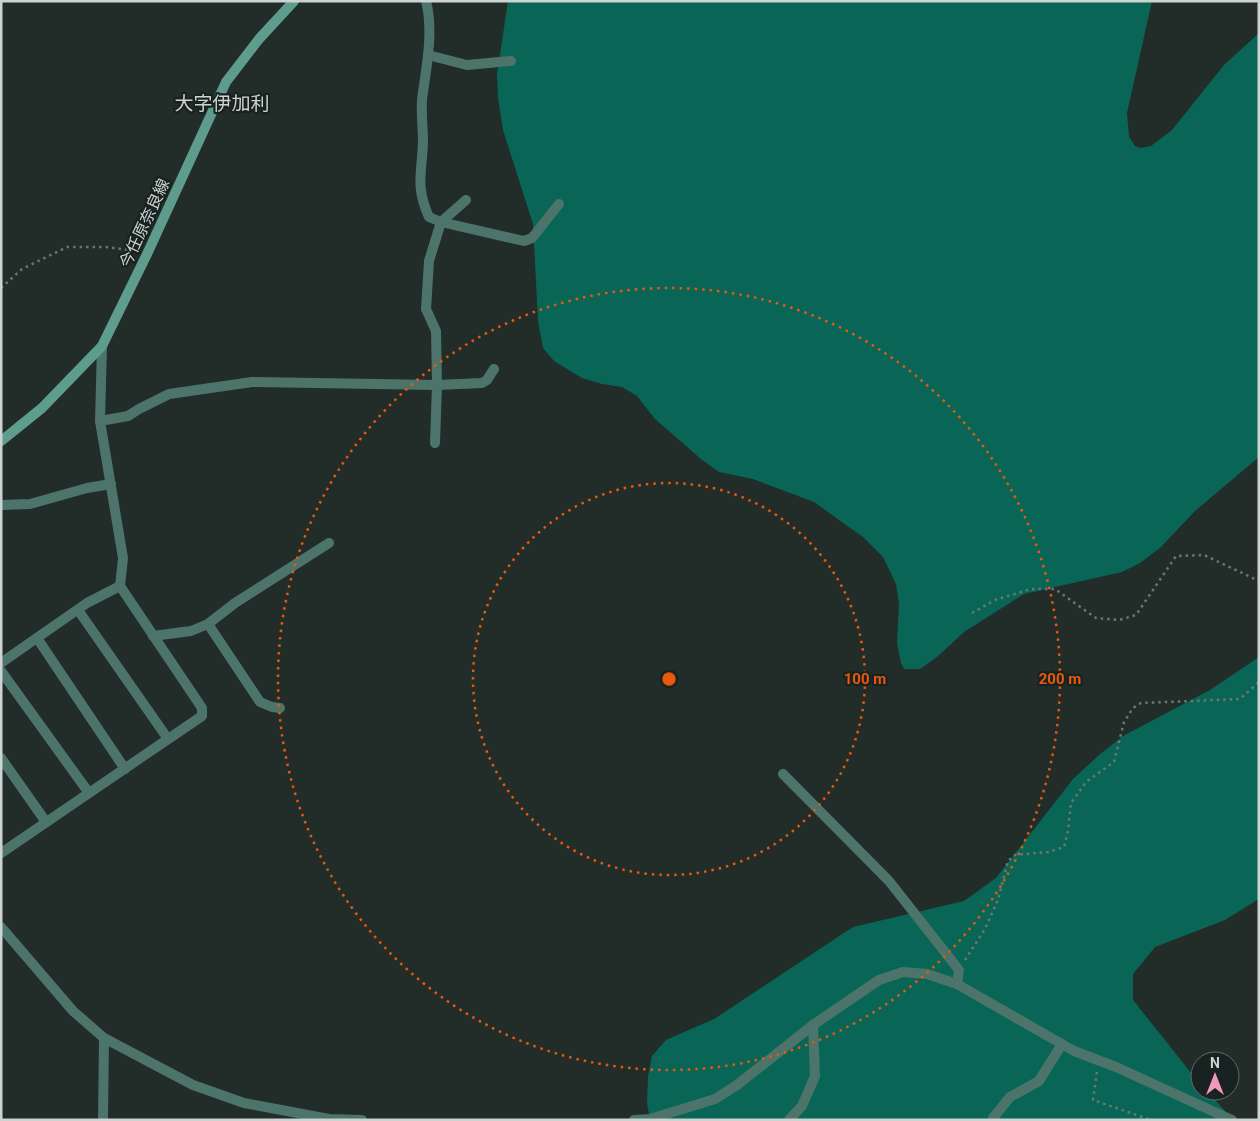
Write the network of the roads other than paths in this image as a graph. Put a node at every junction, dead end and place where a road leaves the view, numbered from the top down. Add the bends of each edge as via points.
1 (294, 1) edge
2 (426, 1) edge
3 (428, 55) junction
4 (511, 61) dead end
5 (466, 200) dead end
6 (559, 204) dead end
7 (441, 222) junction
8 (102, 346) junction
9 (494, 368) dead end
10 (437, 386) junction
11 (100, 421) junction
12 (1, 441) edge
13 (435, 443) dead end
14 (111, 484) junction
15 (1, 505) edge
16 (329, 543) dead end
17 (120, 586) junction
18 (78, 610) junction
19 (208, 624) junction
20 (153, 636) junction
21 (37, 638) junction
22 (1, 663) edge
23 (1, 670) edge
24 (280, 708) dead end
25 (168, 739) junction
26 (1, 758) edge
27 (125, 769) junction
28 (783, 774) dead end
29 (89, 793) junction
30 (46, 822) junction
31 (3, 848) edge
32 (1, 927) edge
33 (957, 984) junction
34 (813, 1024) junction
35 (104, 1038) junction
36 (1062, 1044) junction
37 (993, 1118) dead end
38 (103, 1120) edge
39 (362, 1120) edge
40 (634, 1120) edge
41 (789, 1120) edge
42 (1232, 1120) edge

1 - 8 main road, 今任原奈良線 via 226,82
2 - 3 street
3 - 4 street via 466,65
3 - 7 street via 422,102 423,142 419,178 422,203 429,217
5 - 7 street
6 - 7 street via 532,238 524,241
7 - 10 street via 429,261 426,309 436,331
8 - 11 street
8 - 12 main road, 今任原奈良線 via 42,408
9 - 10 street via 482,384
10 - 11 street via 252,382 169,394 128,416
10 - 13 street
11 - 14 street
14 - 15 street via 30,504
14 - 17 street via 124,558
16 - 19 street
17 - 18 street
17 - 20 street
18 - 21 street
18 - 25 street
19 - 20 street via 191,631
19 - 24 street via 260,702
20 - 25 street via 202,708 202,716
21 - 22 street
21 - 27 street
23 - 29 street
25 - 27 street
26 - 30 street
27 - 29 street
28 - 33 street via 889,881 959,970
29 - 30 street
30 - 31 street
32 - 35 street via 73,1012
33 - 34 street via 927,974 903,972 879,980
33 - 36 street
34 - 40 street via 737,1085 715,1098 650,1119
34 - 41 street via 815,1076 802,1106
35 - 38 street
35 - 39 street via 193,1085 244,1103 328,1119
36 - 37 street via 1039,1081 1010,1097
36 - 42 street

